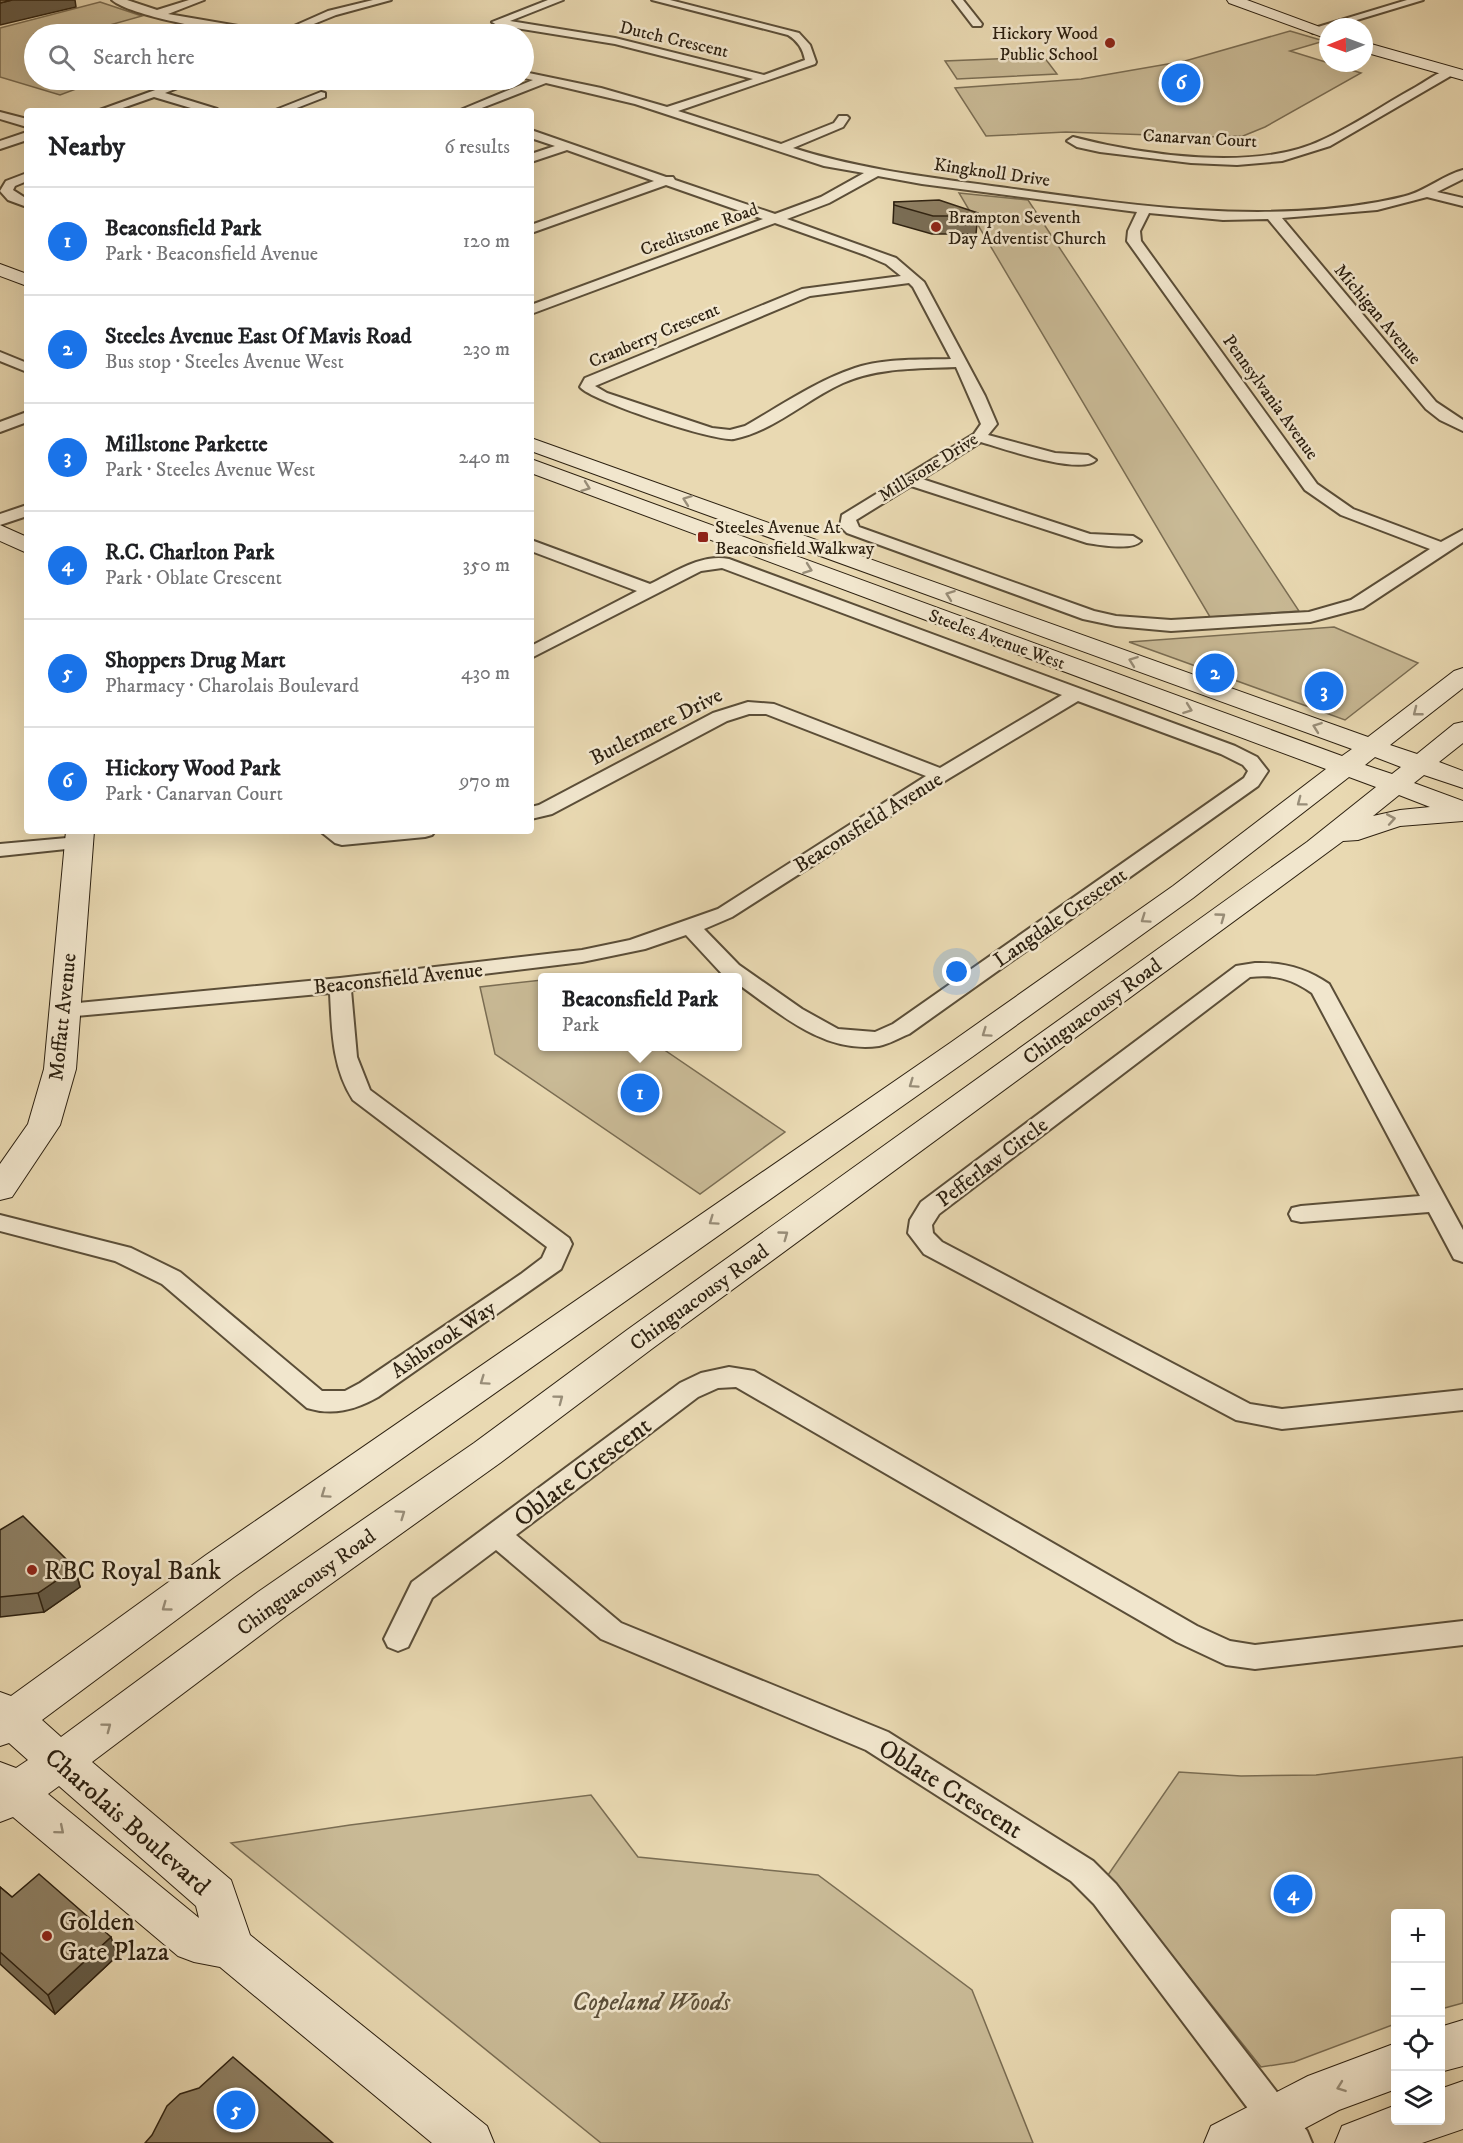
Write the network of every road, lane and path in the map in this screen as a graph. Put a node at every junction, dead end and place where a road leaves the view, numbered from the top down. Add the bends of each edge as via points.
1 (117, 0) edge
2 (199, 0) edge
3 (386, 0) edge
4 (558, 0) edge
5 (657, 0) edge
6 (958, 0) edge
7 (965, 0) edge
8 (1234, 0) edge
9 (1418, 0) edge
10 (156, 14) junction
11 (212, 24) edge
12 (303, 24) edge
13 (509, 24) edge
14 (977, 24) dead end
15 (534, 28) edge
16 (1313, 30) junction
17 (1319, 32) edge
18 (1373, 50) edge
19 (1456, 74) edge
20 (534, 77) edge
21 (546, 79) junction
22 (766, 79) junction
23 (534, 84) edge
24 (166, 90) edge
25 (518, 90) edge
26 (155, 94) junction
27 (321, 95) dead end
28 (112, 108) edge
29 (203, 108) edge
30 (287, 108) edge
31 (472, 108) edge
32 (667, 111) junction
33 (0, 115) edge
34 (843, 118) dead end
35 (24, 122) edge
36 (534, 135) edge
37 (24, 137) edge
38 (1073, 141) dead end
39 (0, 145) edge
40 (568, 146) junction
41 (781, 148) junction
42 (534, 157) edge
43 (875, 172) junction
44 (1463, 174) edge
45 (24, 178) edge
46 (669, 180) junction
47 (1426, 193) junction
48 (24, 201) edge
49 (1463, 201) edge
50 (1145, 209) junction
51 (1273, 216) junction
52 (778, 219) junction
53 (534, 228) edge
54 (0, 252) edge
55 (24, 261) edge
56 (0, 270) edge
57 (24, 279) edge
58 (912, 279) junction
59 (534, 309) edge
60 (0, 356) edge
61 (959, 363) junction
62 (24, 367) edge
63 (24, 418) edge
64 (1463, 426) edge
65 (0, 427) edge
66 (979, 436) junction
67 (534, 445) edge
68 (1088, 460) dead end
69 (534, 467) edge
70 (909, 480) junction
71 (24, 511) edge
72 (0, 520) edge
73 (0, 532) edge
74 (1463, 535) edge
75 (1133, 541) dead end
76 (24, 544) edge
77 (534, 546) edge
78 (1442, 548) junction
79 (652, 591) junction
80 (534, 651) edge
81 (1463, 676) edge
82 (1078, 693) junction
83 (1463, 730) edge
84 (1372, 747) junction
85 (1420, 765) junction
86 (1347, 767) junction
87 (941, 776) junction
88 (1463, 780) edge
89 (1395, 786) junction
90 (1463, 810) edge
91 (534, 812) edge
92 (1463, 815) edge
93 (334, 834) edge
94 (394, 834) edge
95 (79, 837) edge
96 (1317, 848) junction
97 (0, 850) edge
98 (690, 928) junction
99 (735, 973) edge
100 (742, 978) edge
101 (340, 985) junction
102 (65, 1010) junction
103 (0, 1190) edge
104 (1436, 1203) junction
105 (1300, 1214) dead end
106 (0, 1223) edge
107 (1463, 1253) edge
108 (1463, 1400) edge
109 (497, 1535) junction
110 (1463, 1633) edge
111 (398, 1639) dead end
112 (4, 1719) edge
113 (60, 1762) junction
114 (5, 1792) edge
115 (231, 1948) junction
116 (1463, 2043) edge
117 (1445, 2048) edge
118 (1391, 2067) edge
119 (1463, 2105) edge
120 (1445, 2111) edge
121 (1409, 2125) edge
122 (1285, 2131) edge
123 (470, 2143) edge
124 (1228, 2143) edge
125 (1359, 2143) edge

1 - 10 street
2 - 10 street
3 - 12 street
4 - 13 street, Dutch Crescent via 497,22
5 - 22 street via 797,35 811,62
6 - 7 street
6 - 14 street
8 - 16 main road
9 - 16 street
10 - 11 street
15 - 22 street, Dutch Crescent via 615,41
16 - 17 main road
18 - 19 main road
19 - 38 street, Canarvan Court via 1326,143 1286,158 1193,160 1098,149
20 - 21 street, Kingknoll Drive
21 - 23 street
21 - 32 street, Kingknoll Drive
22 - 32 street
24 - 26 street
25 - 31 street
26 - 28 street
26 - 29 street
27 - 30 street
32 - 41 street, Kingknoll Drive
33 - 35 street
34 - 41 street via 839,125
36 - 40 street, Millstone Drive
37 - 39 street
40 - 42 street
40 - 46 street, Millstone Drive
41 - 43 street, Kingknoll Drive
43 - 50 street, Kingknoll Drive
43 - 52 street, Creditstone Road via 845,190
44 - 47 street, Kingknoll Drive
45 - 48 street via 6,190
46 - 52 street, Millstone Drive
46 - 53 street
47 - 49 street
47 - 51 street, Kingknoll Drive via 1377,206
50 - 51 street, Kingknoll Drive
50 - 78 street, Pennsylvania Avenue via 1134,231 1134,241 1311,487 1347,512
51 - 64 street, Michigan Avenue via 1429,405
52 - 58 street, Millstone Drive via 891,261
52 - 59 street, Creditstone Road
54 - 55 main road
56 - 57 main road
58 - 61 street, Millstone Drive via 926,296
58 - 61 street, Cranberry Crescent via 807,292 590,381 587,387 602,396 710,432 731,435 750,429 837,380 861,371
60 - 62 street
61 - 66 street, Millstone Drive via 989,424
63 - 65 street
66 - 68 street via 1054,458
66 - 70 street, Millstone Drive
84 -> 67 main road, Steeles Avenue West
69 -> 86 main road, Steeles Avenue West
70 - 75 street via 1087,538
70 - 78 street, Millstone Drive via 848,518 848,526 1089,615 1123,623 1169,626 1327,614 1357,604
71 - 72 street
73 - 76 main road
74 - 78 street, Millstone Drive
77 - 79 street
79 - 80 street
79 - 82 street via 697,567 723,563
81 -> 84 main road, Chinguacousy Road
82 - 87 street, Beaconsfield Avenue
82 - 100 street, Langdale Crescent via 1228,750 1250,761 1258,771 1251,782 911,1022 878,1039 831,1035
83 - 85 main road, Chinguacousy Road
84 - 85 main road, Steeles Avenue West
84 - 86 main road, Chinguacousy Road
85 - 88 main road, Steeles Avenue West
85 - 89 main road, Chinguacousy Road
86 - 89 main road, Steeles Avenue West
86 -> 112 main road, Chinguacousy Road via 1154,913 961,1050
87 - 91 street, Butlermere Drive via 768,708 748,708 720,717
87 - 98 street, Beaconsfield Avenue via 725,913
89 - 90 main road, Steeles Avenue West
89 - 96 main road, Chinguacousy Road
96 -> 92 main road via 1377,821 1420,814
93 - 94 street via 342,839
95 - 97 street
95 - 102 main road, Moffatt Avenue
113 -> 96 main road, Chinguacousy Road via 272,1604 488,1453
98 - 99 street, Langdale Crescent
98 - 101 street, Beaconsfield Avenue via 614,951
101 - 102 street, Beaconsfield Avenue
101 - 106 street, Ashbrook Way via 348,1067 351,1081 361,1095 560,1244 552,1263 530,1280 369,1390 349,1401 316,1401 171,1278 122,1254
102 - 103 main road, Moffatt Avenue via 60,1070 44,1125
104 - 105 street
104 - 107 street, Pefferlaw Circle
104 - 108 street, Pefferlaw Circle via 1322,989 1306,977 1264,968 1244,971 930,1208 919,1228 922,1239 933,1248 1245,1413 1282,1419
109 - 110 street, Oblate Crescent via 689,1390 715,1377 730,1376 745,1378 1226,1653 1255,1658
109 - 111 street via 422,1590
109 - 122 street, Oblate Crescent via 611,1631 877,1741 1082,1871 1105,1894
112 - 113 main road, Charolais Boulevard
113 - 114 main road, Chinguacousy Road
113 - 115 main road, Charolais Boulevard via 215,1894
114 -> 115 main road via 194,1941
115 - 123 main road
116 - 117 main road
118 -> 122 main road via 1325,2092
119 - 120 main road
121 - 125 main road
122 - 124 main road

